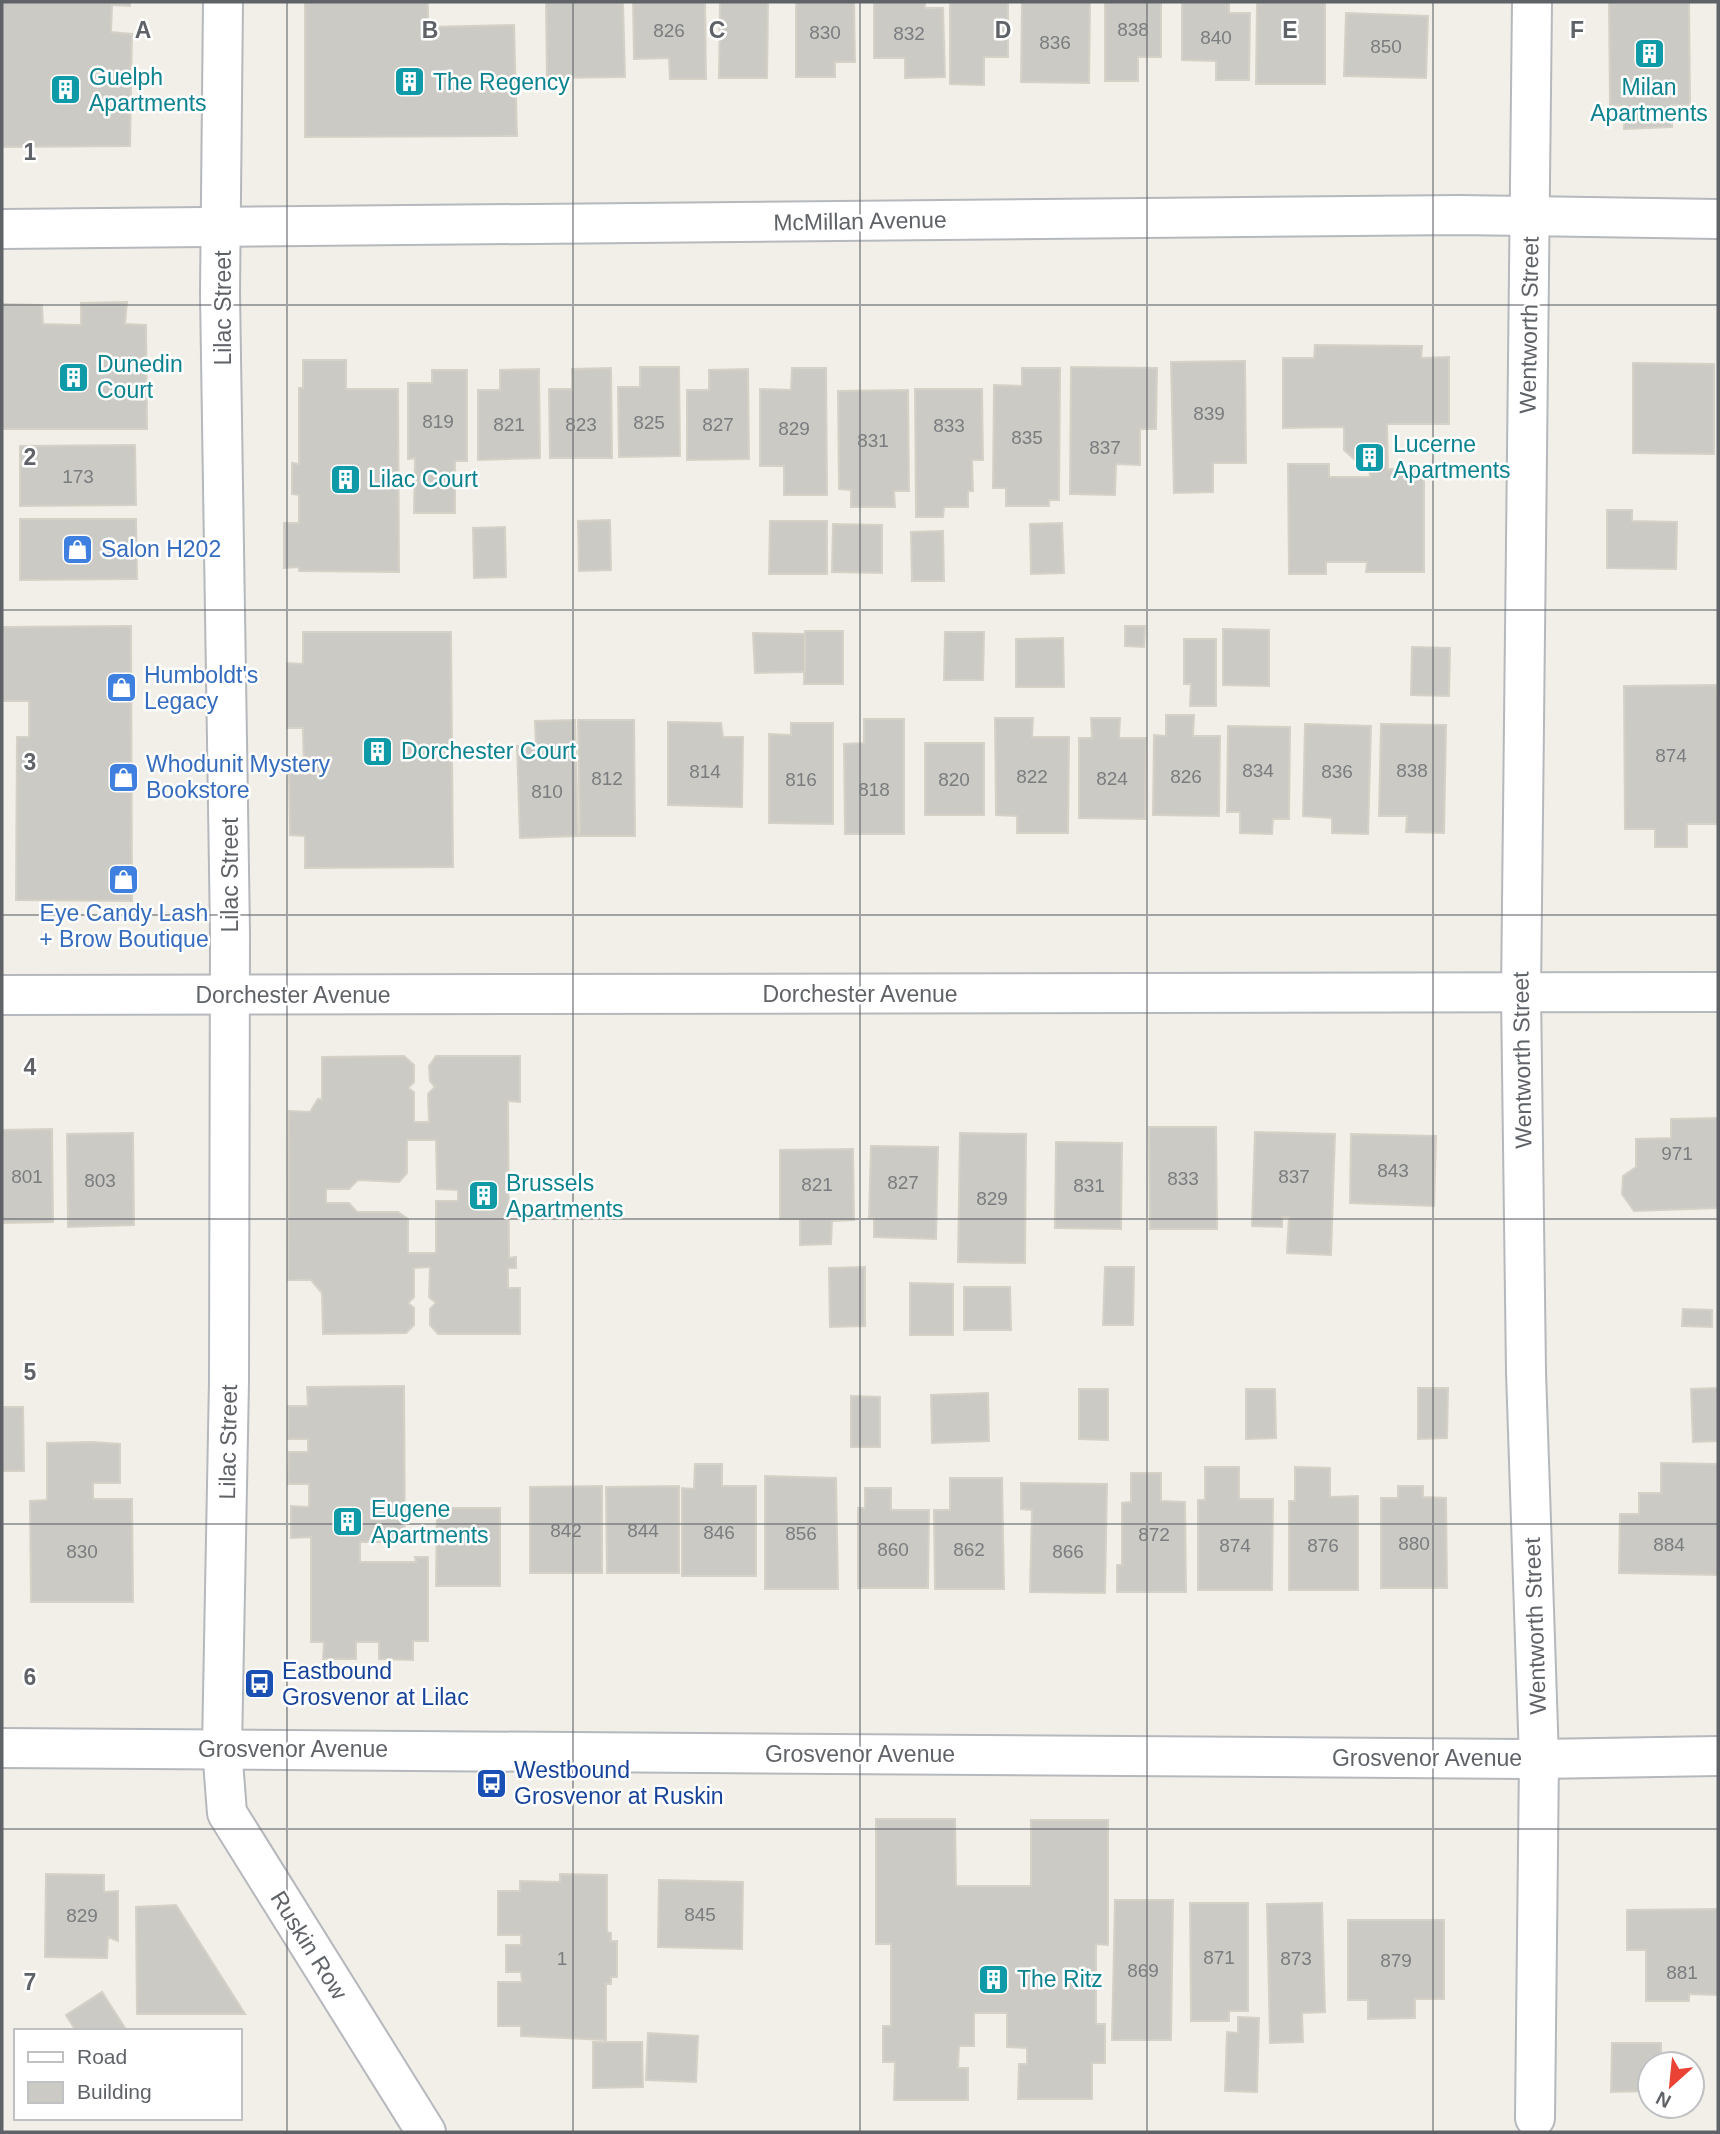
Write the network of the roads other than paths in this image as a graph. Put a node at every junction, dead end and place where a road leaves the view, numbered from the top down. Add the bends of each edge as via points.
1 (223, 2) edge
2 (1532, 2) edge
3 (1532, 218) junction
4 (1718, 219) edge
5 (223, 227) junction
6 (2, 229) edge
7 (1718, 992) edge
8 (1521, 993) junction
9 (2, 995) edge
10 (230, 995) junction
11 (2, 1748) edge
12 (222, 1748) junction
13 (1718, 1756) edge
14 (1539, 1759) junction
15 (1535, 2118) dead end
16 (426, 2132) edge

1 - 5 street, Lilac Street
2 - 3 street, Wentworth Street via 1528,176
3 - 4 street, McMillan Avenue
3 - 5 street, McMillan Avenue via 1459,215
3 - 8 street, Wentworth Street
5 - 6 street, McMillan Avenue
5 - 10 street, Lilac Street via 220,293 228,607
7 - 8 street, Dorchester Avenue
8 - 10 street, Dorchester Avenue
8 - 14 street, Wentworth Street via 1526,1372
9 - 10 street, Dorchester Avenue
10 - 12 street, Lilac Street
11 - 12 street, Grosvenor Avenue
12 - 14 street, Grosvenor Avenue
12 - 16 street, Ruskin Row via 227,1813
13 - 14 street, Grosvenor Avenue
14 - 15 street, Wentworth Street

